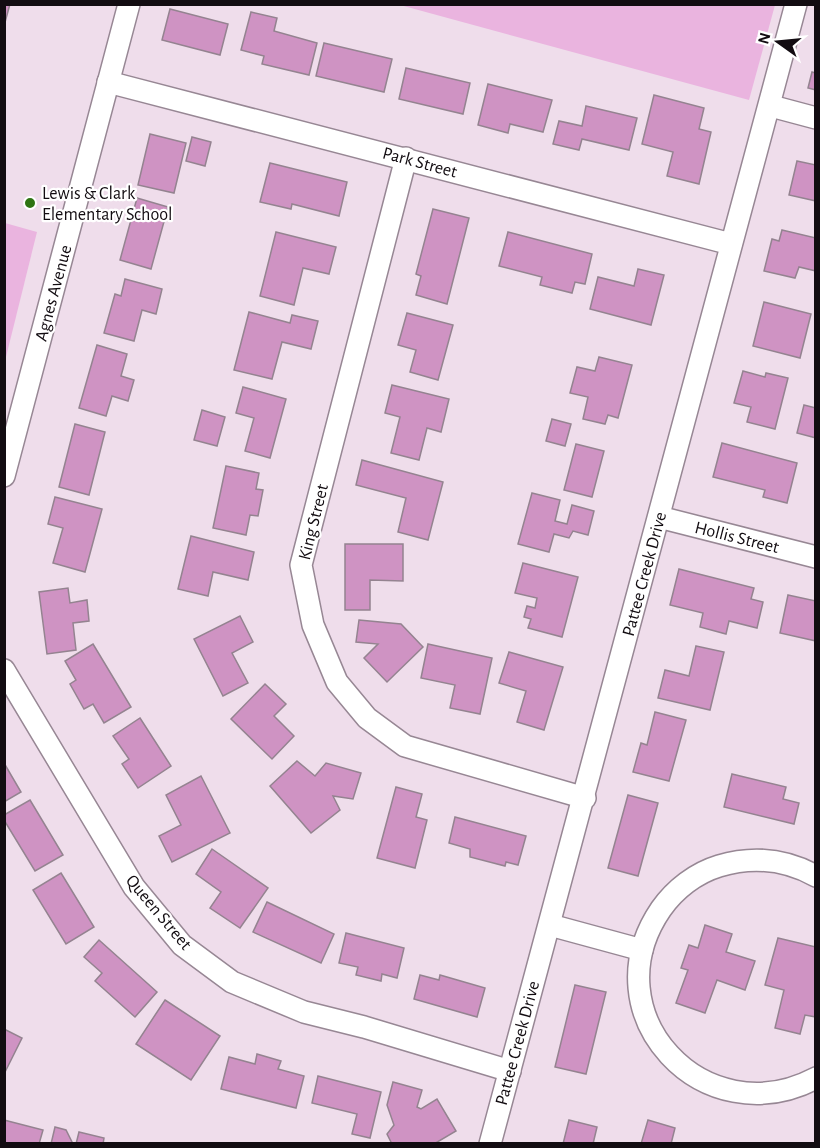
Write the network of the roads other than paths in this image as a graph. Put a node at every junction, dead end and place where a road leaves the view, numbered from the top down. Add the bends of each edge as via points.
1 (129, 4) edge
2 (796, 4) edge
3 (108, 82) junction
4 (771, 106) junction
5 (816, 118) edge
6 (406, 158) junction
7 (731, 244) junction
8 (4, 476) edge
9 (659, 517) junction
10 (816, 557) edge
11 (4, 670) edge
12 (585, 798) junction
13 (816, 876) edge
14 (550, 925) junction
15 (642, 950) junction
16 (510, 1071) junction
17 (816, 1078) edge
18 (490, 1143) edge

1 - 3 street, Agnes Avenue
2 - 4 street, Pattee Creek Drive
3 - 6 street, Park Street
3 - 8 street, Agnes Avenue
4 - 5 street
4 - 7 street, Pattee Creek Drive
6 - 7 street, Park Street
6 - 12 street, King Street via 301,565 312,625 337,682 367,718 405,746
7 - 9 street, Pattee Creek Drive
9 - 10 street, Hollis Street
9 - 12 street, Pattee Creek Drive
11 - 16 street, Queen Street via 134,887 182,945 232,982 304,1012
12 - 14 street, Pattee Creek Drive
13 - 15 street via 770,861 742,861 714,868 693,878 668,900 655,917
14 - 15 street
14 - 16 street, Pattee Creek Drive
15 - 17 street via 639,985 647,1019 657,1040 685,1070 711,1085 750,1094 784,1091
16 - 18 street, Pattee Creek Drive

